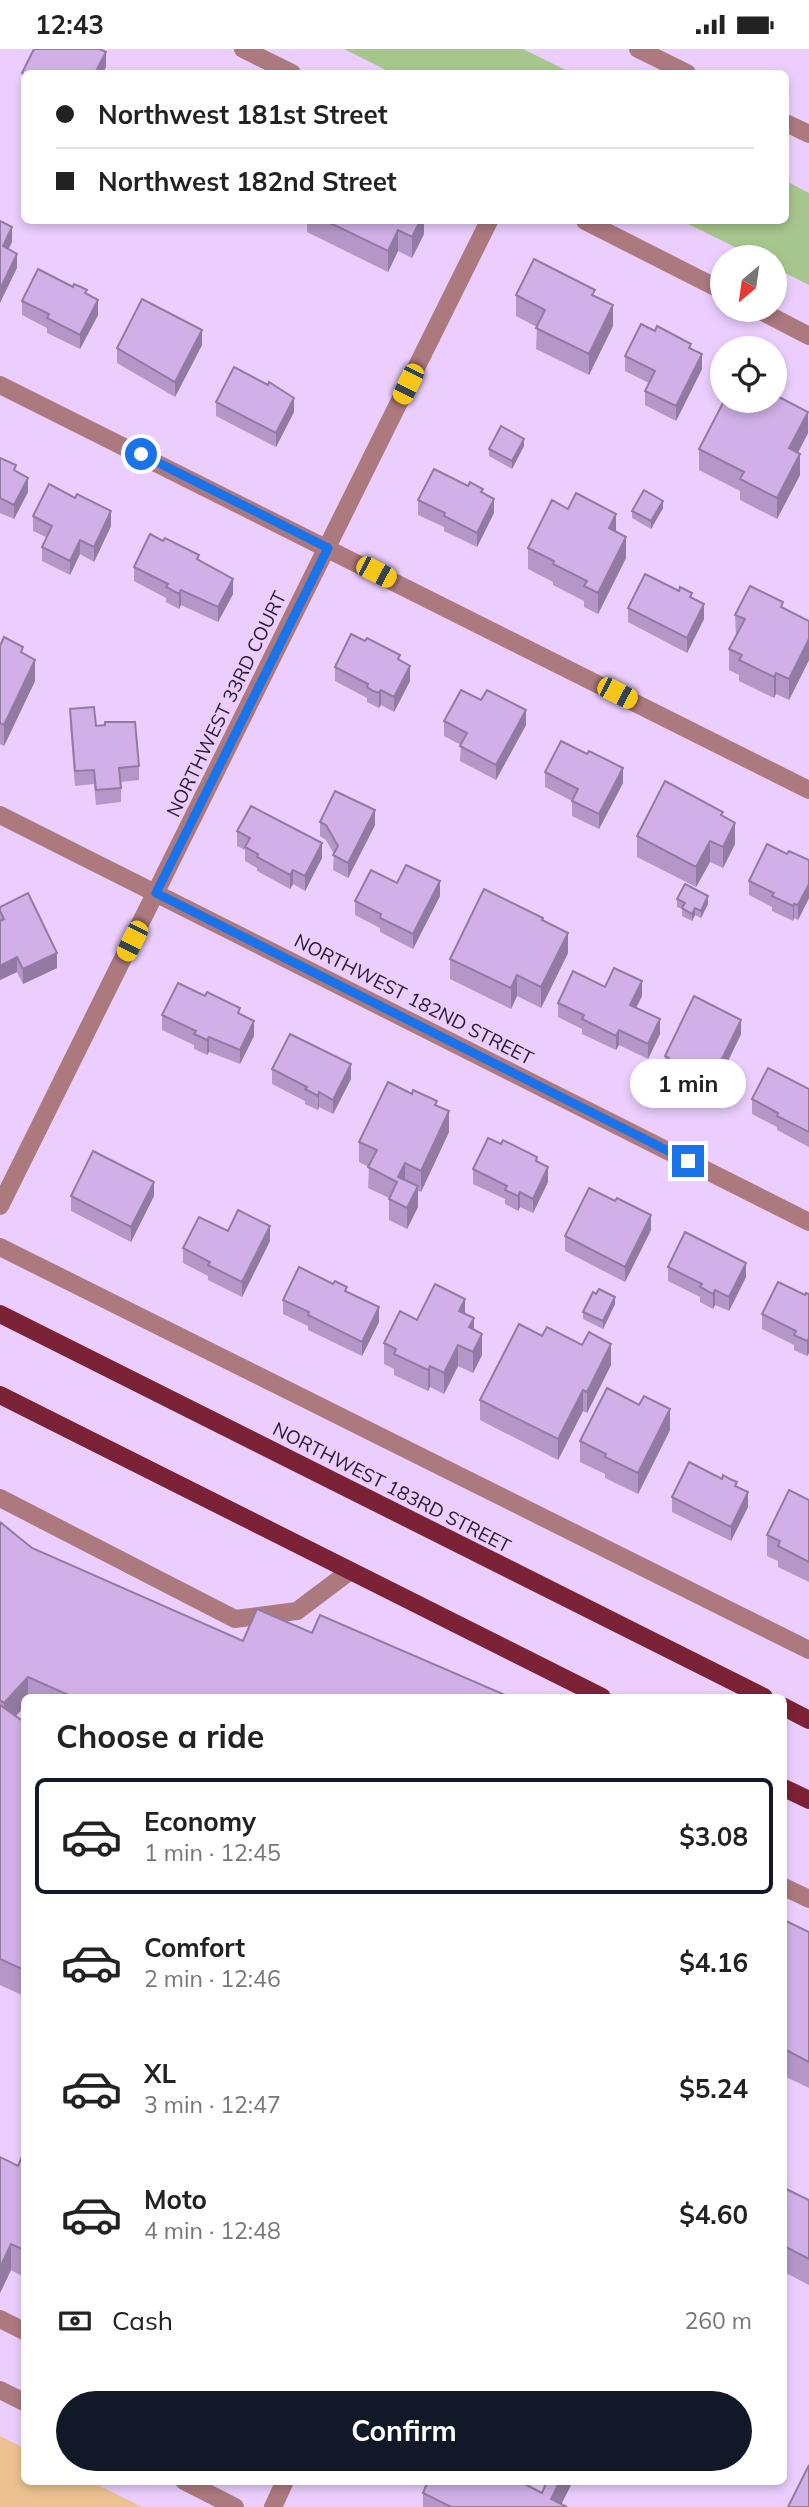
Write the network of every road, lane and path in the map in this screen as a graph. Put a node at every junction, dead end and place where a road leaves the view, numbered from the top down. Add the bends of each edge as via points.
1 (243, 49) edge
2 (638, 49) edge
3 (286, 70) edge
4 (681, 70) edge
5 (789, 124) edge
6 (809, 134) edge
7 (488, 224) edge
8 (591, 224) edge
9 (710, 284) edge
10 (782, 322) edge
11 (809, 336) edge
12 (0, 384) edge
13 (328, 548) junction
14 (809, 790) edge
15 (0, 815) edge
16 (156, 893) junction
17 (0, 1206) edge
18 (809, 1221) edge
19 (0, 1247) edge
20 (0, 1314) edge
21 (0, 1395) edge
22 (0, 1498) edge
23 (350, 1571) junction
24 (809, 1650) edge
25 (596, 1694) edge
26 (758, 1694) edge
27 (787, 1709) edge
28 (809, 1720) edge
29 (787, 1789) edge
30 (809, 1800) edge
31 (787, 1888) edge
32 (809, 1899) edge
33 (0, 2319) edge
34 (21, 2330) edge
35 (0, 2389) edge
36 (21, 2400) edge
37 (192, 2485) edge
38 (283, 2485) edge
39 (234, 2507) edge
40 (273, 2507) edge

1 - 3 street
2 - 4 street
5 - 6 street
7 - 13 street, NORTHWEST 33RD COURT
8 - 9 street
10 - 11 street
12 - 13 street
13 - 14 street
13 - 16 street, NORTHWEST 33RD COURT
15 - 16 street, NORTHWEST 182ND STREET
16 - 17 street, NORTHWEST 33RD COURT
16 - 18 street, NORTHWEST 182ND STREET
19 - 24 street
20 - 26 main road, NORTHWEST 183RD STREET
21 - 23 main road
22 - 23 street via 235,1619 297,1611
23 - 25 main road
27 - 28 main road
29 - 30 main road
31 - 32 street
33 - 34 street
35 - 36 street
37 - 39 street
38 - 40 street

